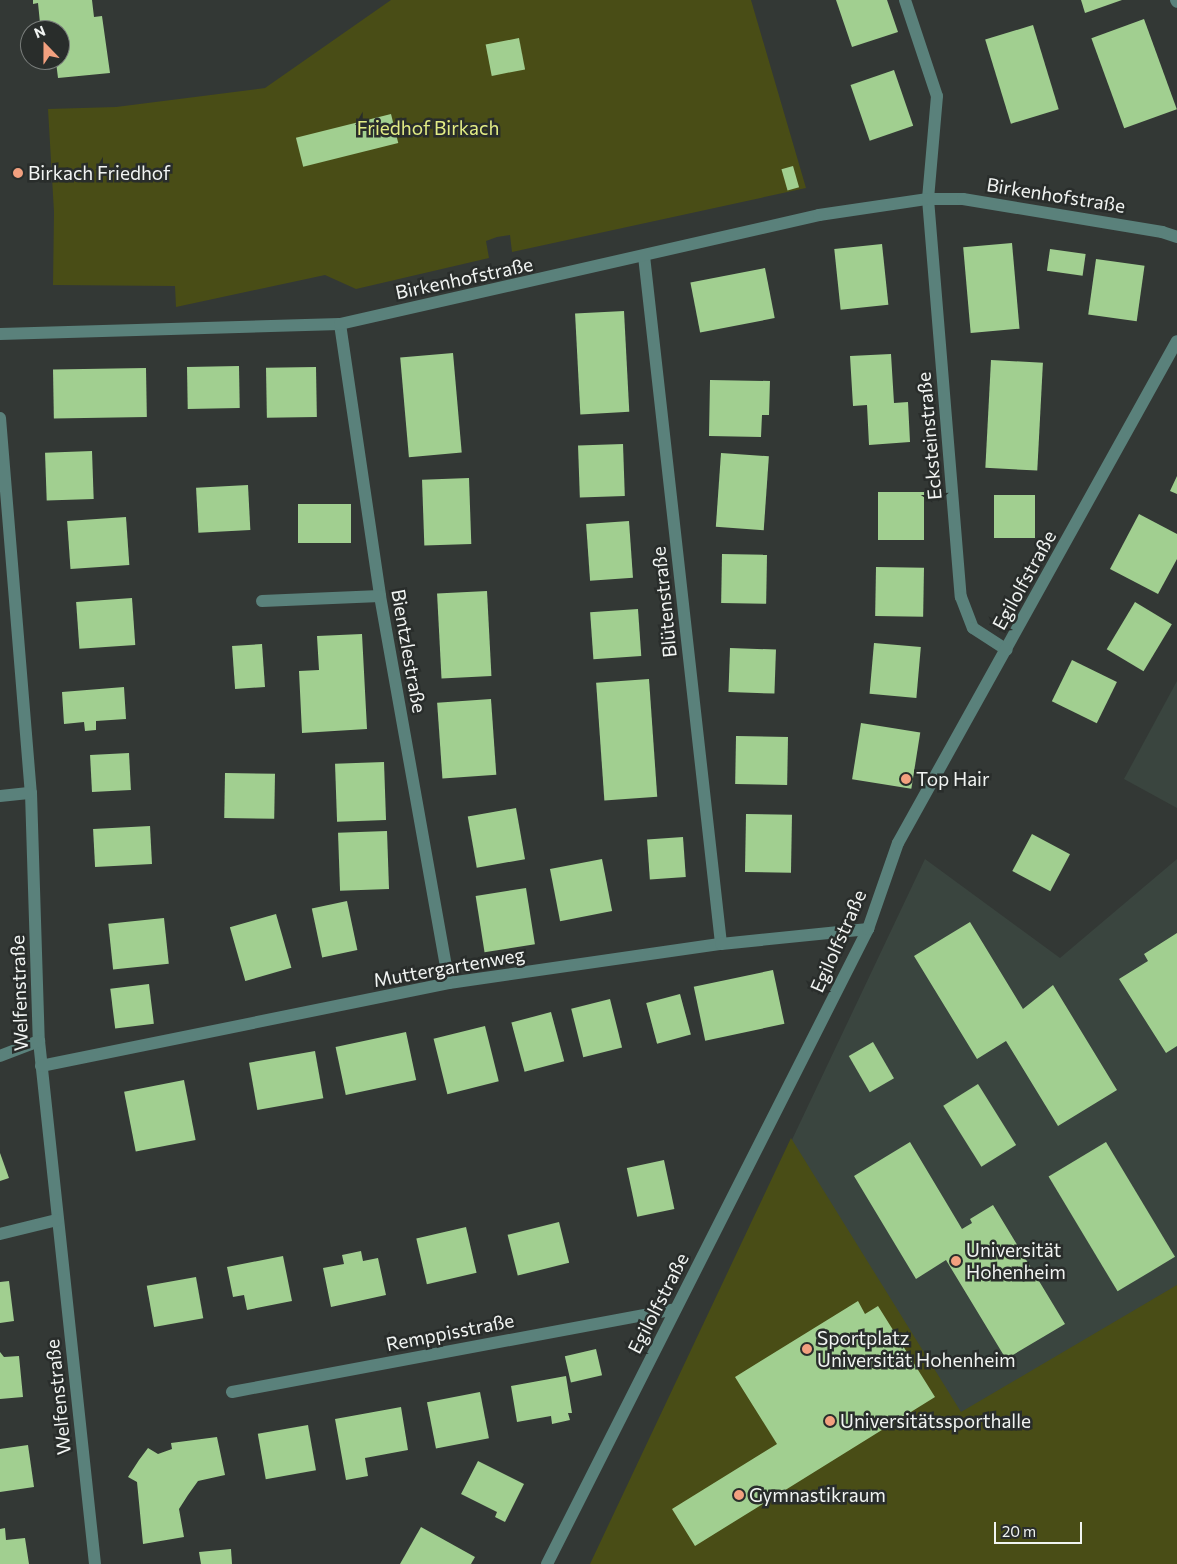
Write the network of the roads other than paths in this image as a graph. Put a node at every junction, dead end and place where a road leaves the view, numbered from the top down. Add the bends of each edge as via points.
1 (905, 0) edge
2 (928, 199) junction
3 (1177, 238) edge
4 (644, 256) junction
5 (340, 324) junction
6 (0, 334) edge
7 (1177, 341) edge
8 (0, 418) edge
9 (2, 465) edge
10 (380, 596) junction
11 (262, 601) dead end
12 (1007, 650) junction
13 (31, 793) junction
14 (0, 796) edge
15 (868, 929) junction
16 (721, 944) junction
17 (449, 983) junction
18 (39, 1041) junction
19 (0, 1056) edge
20 (41, 1066) junction
21 (57, 1220) junction
22 (0, 1234) edge
23 (675, 1309) junction
24 (232, 1392) dead end
25 (95, 1564) edge
26 (547, 1564) edge

1 - 2 street via 937,96
2 - 3 street, Birkenhofstraße via 963,199 1162,232
2 - 4 street, Birkenhofstraße via 819,215
2 - 12 street, Ecksteinstraße via 961,597 972,628
4 - 5 street, Birkenhofstraße
4 - 16 street, Blütenstraße
5 - 6 street, Birkenhofstraße
5 - 10 street, Bientzlestraße
7 - 12 street, Egilolfstraße
8 - 9 street, Welfenstraße
9 - 13 street, Welfenstraße
10 - 11 street
10 - 17 street, Bientzlestraße
12 - 15 street, Egilolfstraße via 898,843
13 - 14 street
13 - 18 street, Welfenstraße
15 - 16 street, Muttergartenweg
15 - 23 street, Egilolfstraße
16 - 17 street, Muttergartenweg
17 - 20 street, Muttergartenweg
18 - 19 street
18 - 20 street, Welfenstraße
20 - 21 street, Welfenstraße
21 - 22 street
21 - 25 street, Welfenstraße
23 - 24 street, Remppisstraße
23 - 26 street, Egilolfstraße

